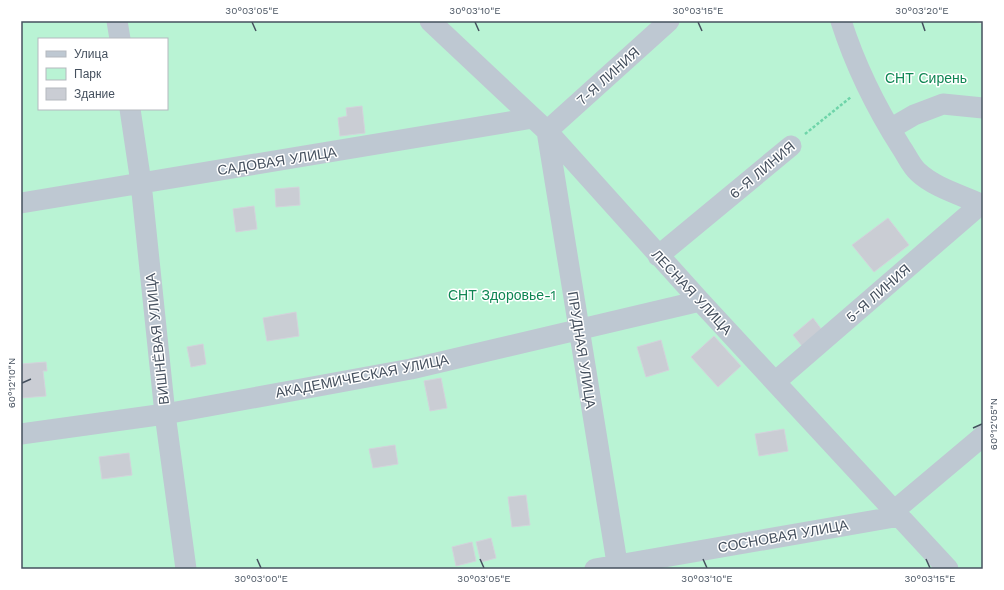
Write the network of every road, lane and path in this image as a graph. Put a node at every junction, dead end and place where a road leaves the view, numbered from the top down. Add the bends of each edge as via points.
1 (117, 21) edge
2 (430, 21) edge
3 (669, 21) edge
4 (841, 21) edge
5 (120, 38) edge
6 (865, 85) junction
7 (983, 108) edge
8 (130, 110) edge
9 (540, 125) junction
10 (890, 129) junction
11 (791, 146) joint
12 (141, 184) junction
13 (21, 203) edge
14 (982, 204) edge
15 (658, 256) junction
16 (700, 301) junction
17 (578, 328) junction
18 (775, 382) junction
19 (165, 414) junction
20 (21, 434) edge
21 (983, 436) edge
22 (898, 513) junction
23 (618, 567) edge
24 (186, 569) edge
25 (595, 569) edge
26 (948, 569) edge

1 - 5 street
2 - 9 street, ЛЕСНАЯ УЛИЦА
3 - 9 street, 7-Я ЛИНИЯ
4 - 6 street
6 - 10 street
6 - 11 path, 6-Я ЛИНИЯ
7 - 10 street via 943,104 914,115
8 - 12 street, ВИШНЁВАЯ УЛИЦА
9 - 12 street, САДОВАЯ УЛИЦА
9 - 15 street, ЛЕСНАЯ УЛИЦА
9 - 17 street, ПРУДНАЯ УЛИЦА
10 - 14 street via 917,172 938,185
11 - 15 street, 6-Я ЛИНИЯ
12 - 13 street, САДОВАЯ УЛИЦА
12 - 19 street, ВИШНЁВАЯ УЛИЦА
14 - 18 street, 5-Я ЛИНИЯ
15 - 16 street, ЛЕСНАЯ УЛИЦА
16 - 17 street, АКАДЕМИЧЕСКАЯ УЛИЦА
16 - 18 street, ЛЕСНАЯ УЛИЦА
17 - 19 street, АКАДЕМИЧЕСКАЯ УЛИЦА via 411,369
17 - 23 street, ПРУДНАЯ УЛИЦА
18 - 22 street, ЛЕСНАЯ УЛИЦА
19 - 20 street, АКАДЕМИЧЕСКАЯ УЛИЦА
19 - 24 street, ВИШНЁВАЯ УЛИЦА
21 - 22 street
22 - 23 street, СОСНОВАЯ УЛИЦА
22 - 26 street, ЛЕСНАЯ УЛИЦА
23 - 25 street, СОСНОВАЯ УЛИЦА

